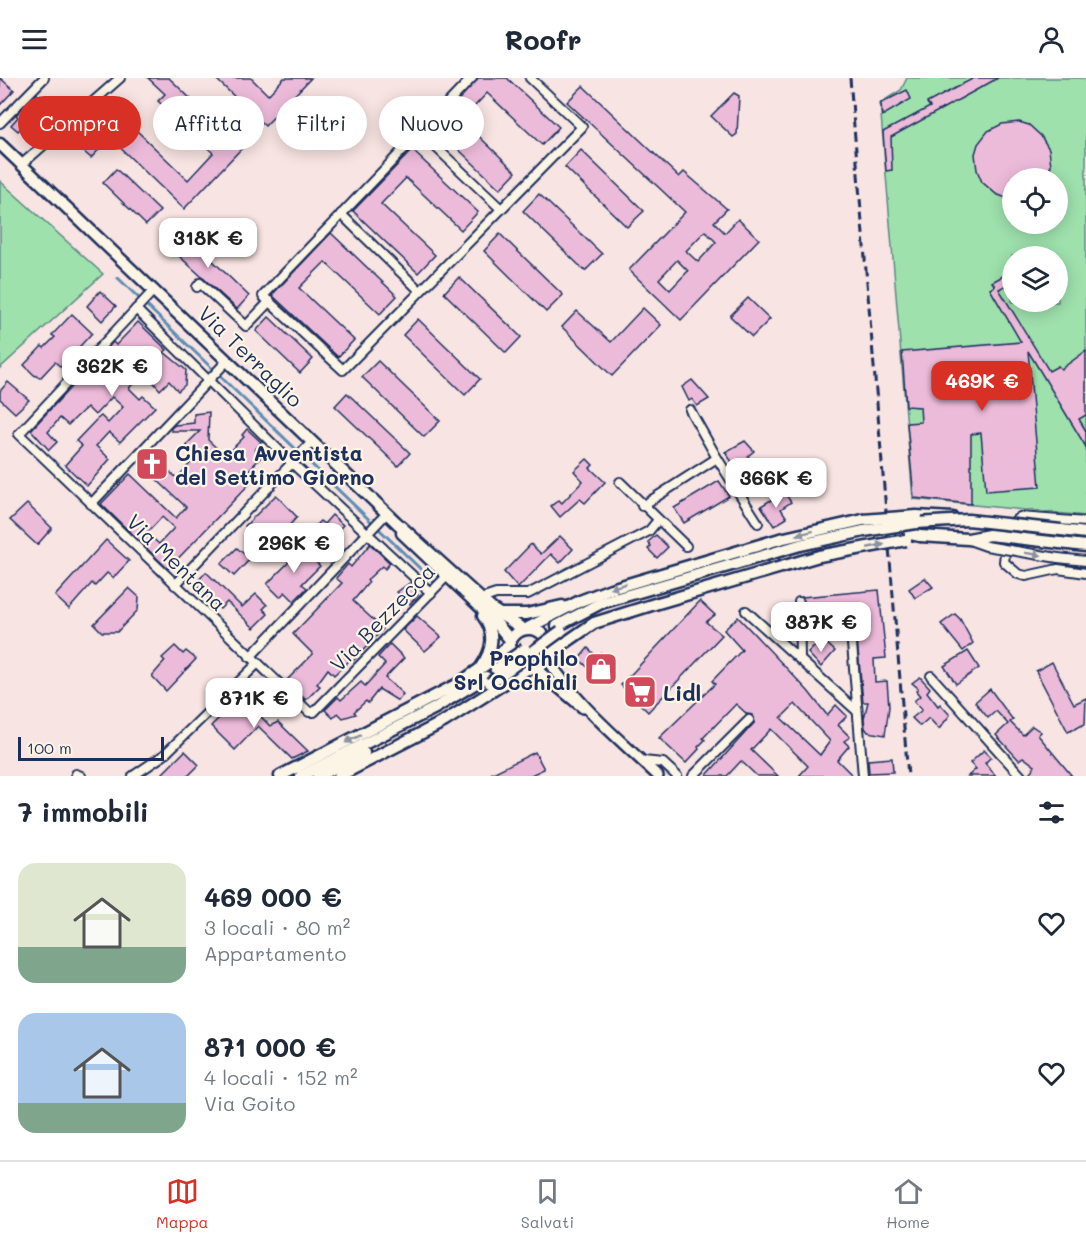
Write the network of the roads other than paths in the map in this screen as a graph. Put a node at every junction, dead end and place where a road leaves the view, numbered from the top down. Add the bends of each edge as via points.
1 (120, 78) edge
2 (472, 78) edge
3 (530, 78) edge
4 (39, 80) edge
5 (455, 96) edge
6 (0, 123) edge
7 (0, 144) edge
8 (403, 150) edge
9 (439, 150) edge
10 (21, 165) junction
11 (501, 209) junction
12 (341, 214) junction
13 (197, 287) dead end
14 (420, 291) junction
15 (151, 293) junction
16 (270, 302) junction
17 (138, 306) junction
18 (224, 364) junction
19 (211, 378) junction
20 (690, 410) dead end
21 (309, 446) junction
22 (717, 459) junction
23 (295, 461) junction
24 (620, 482) dead end
25 (91, 504) junction
26 (642, 506) junction
27 (384, 517) junction
28 (658, 520) junction
29 (968, 520) junction
30 (1086, 522) edge
31 (758, 523) dead end
32 (864, 530) junction
33 (370, 532) junction
34 (1086, 533) edge
35 (920, 536) junction
36 (968, 539) junction
37 (686, 546) dead end
38 (1086, 546) edge
39 (1086, 561) edge
40 (1086, 573) edge
41 (450, 577) junction
42 (175, 585) junction
43 (430, 593) junction
44 (481, 599) junction
45 (580, 601) junction
46 (799, 602) dead end
47 (746, 610) dead end
48 (499, 614) junction
49 (526, 629) junction
50 (851, 632) dead end
51 (510, 643) junction
52 (548, 656) junction
53 (250, 657) junction
54 (800, 660) junction
55 (258, 663) junction
56 (531, 668) junction
57 (932, 676) dead end
58 (484, 677) junction
59 (857, 711) junction
60 (312, 713) joint
61 (595, 716) junction
62 (749, 720) dead end
63 (380, 741) junction
64 (643, 761) junction
65 (133, 776) edge
66 (280, 776) edge
67 (301, 776) edge
68 (318, 776) edge
69 (339, 776) edge
70 (658, 776) edge
71 (677, 776) edge
72 (693, 776) edge
73 (863, 776) edge
74 (1021, 776) edge

1 - 10 street
2 - 5 street
3 - 11 street via 582,127
4 - 6 street
7 - 10 main road, Via Terraglio
8 - 12 street
9 - 11 street
10 - 15 main road, Via Terraglio
11 - 14 street
12 - 14 street
12 - 16 street via 263,296
13 - 16 street via 200,283 246,326
14 - 16 street via 343,370
15 - 17 street
15 - 18 main road, Via Terraglio
17 - 19 street
17 - 25 street, Via Mentana via 19,434
18 - 19 street
18 - 21 main road, Via Terraglio
19 - 23 street
19 - 25 street
20 - 22 street
21 - 23 street
21 - 27 main road, Via Terraglio
22 - 26 street
22 - 31 street
23 - 33 street
23 - 42 street
24 - 26 street
25 - 42 street, Via Mentana
26 - 28 street
27 - 33 street
27 - 41 main road, Via Terraglio via 396,522 407,539
28 - 37 street
28 - 44 street via 649,531 528,594 496,594
29 - 32 main road, bridge
29 - 32 main road, bridge via 933,516
29 - 34 main road, bridge
30 - 40 street via 1020,517 1008,526 1003,557 1011,570 1026,576 1058,569
32 - 35 main road
32 -> 45 main road via 780,539
32 - 58 main road, bridge via 601,603 557,626
33 - 43 street
33 - 53 street
35 - 36 main road, bridge
52 -> 35 main road, bridge via 594,623 819,556
36 - 38 main road, bridge via 989,535
36 -> 39 street, bridge via 986,546
41 - 43 street, Via Bezzecca
41 - 44 main road, Via Terraglio
41 - 51 main road, Via Terraglio via 493,619
41 - 58 main road via 485,619 492,635
42 - 53 street, Via Mentana
43 - 60 street, Via Bezzecca
44 - 48 main road, Via Terraglio
45 - 48 main road via 527,614
45 - 49 main road
46 - 54 street
47 - 54 street
48 - 49 main road, Via Terraglio
49 - 51 main road
49 - 52 main road via 545,636
50 - 59 street
51 - 56 main road via 513,660
51 - 58 main road
52 - 56 main road
52 - 61 street via 562,681
53 - 55 street, Via Mentana
54 - 59 street
55 - 60 street, Via Mentana
55 - 65 street via 164,755
56 - 61 street
56 - 69 main road via 445,722
57 - 74 street
58 - 63 main road
58 -> 66 main road
59 - 73 street
61 - 64 street
62 - 72 street
63 - 67 main road
63 - 68 main road
64 - 70 street
64 - 71 street via 663,763

